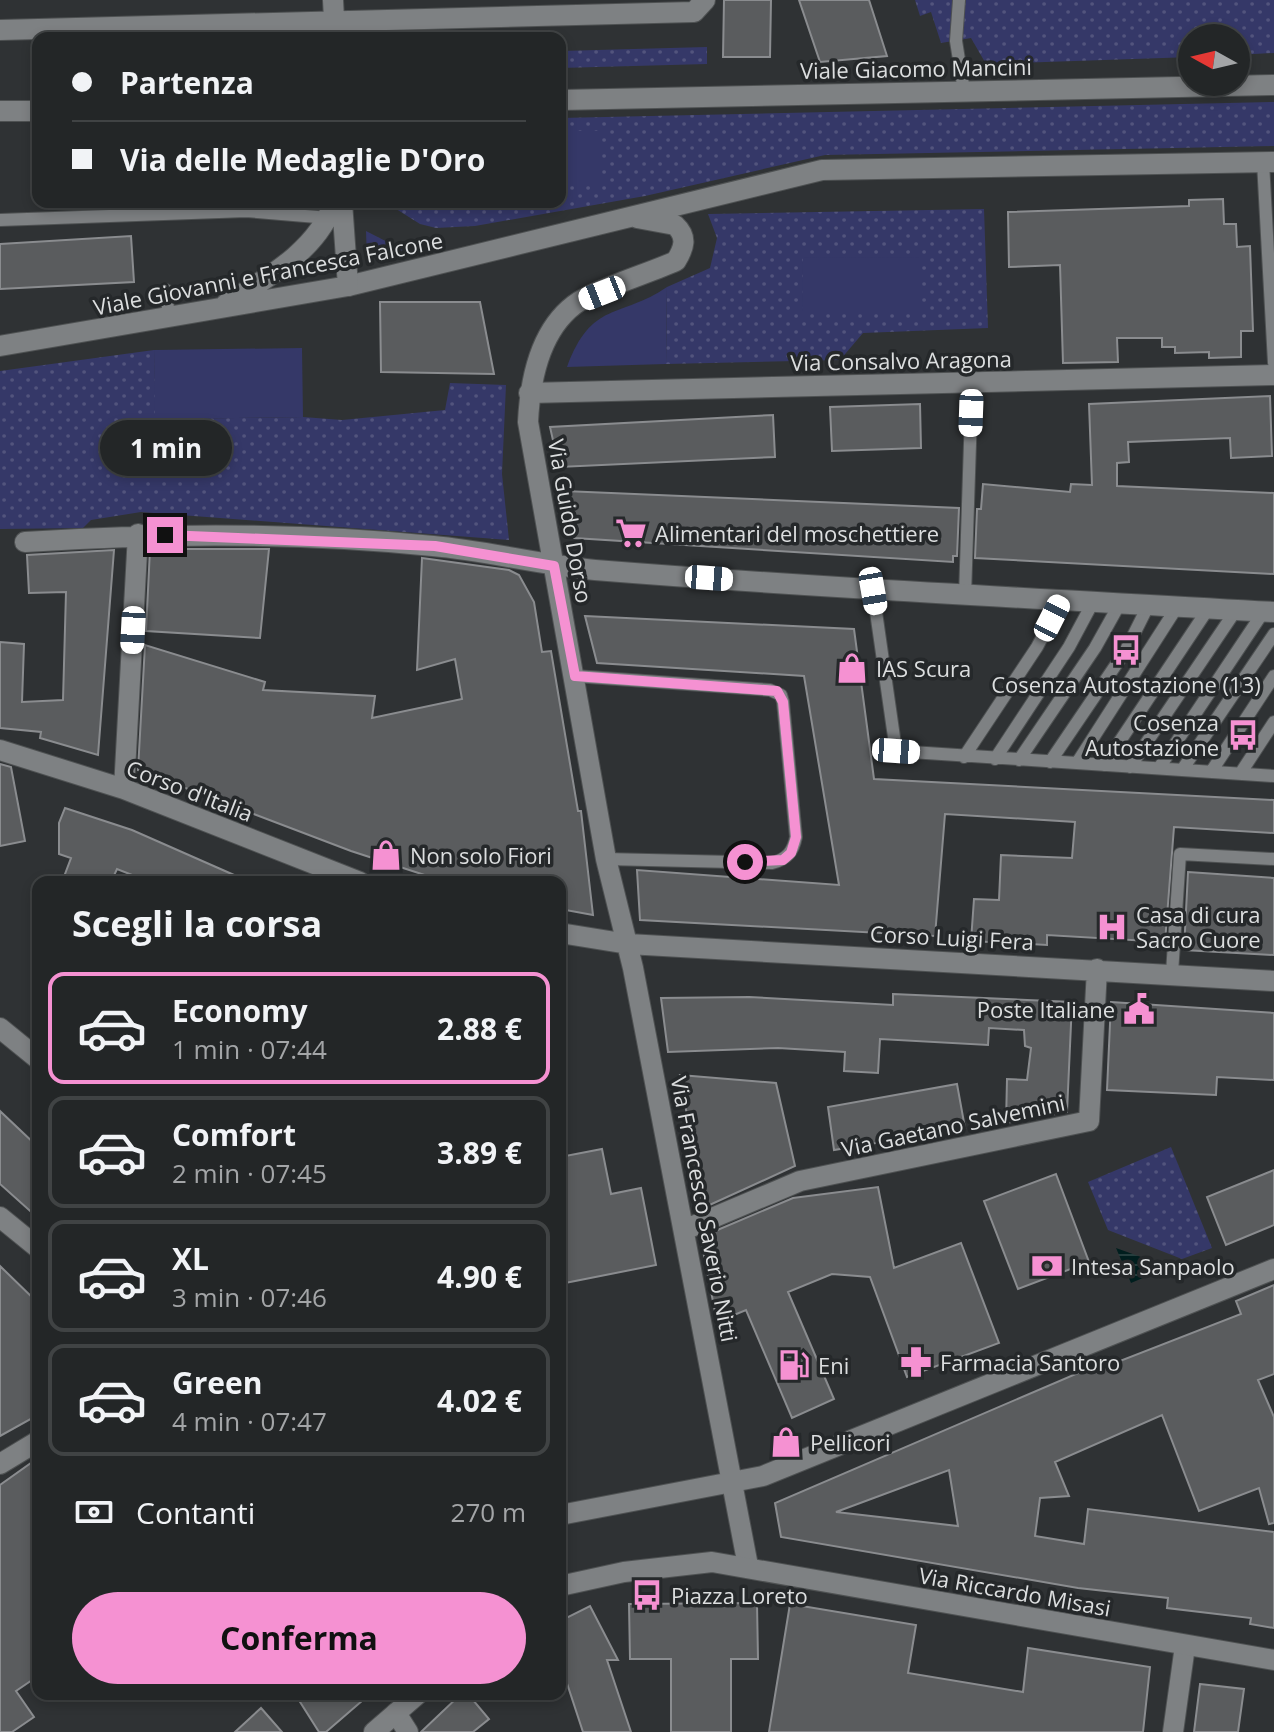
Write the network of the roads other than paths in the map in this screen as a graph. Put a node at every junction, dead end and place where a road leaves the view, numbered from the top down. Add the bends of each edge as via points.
1 (705, 0) edge
2 (959, 0) edge
3 (334, 20) edge
4 (0, 30) edge
5 (1274, 85) edge
6 (964, 91) junction
7 (566, 100) edge
8 (0, 111) edge
9 (32, 111) edge
10 (1268, 162) edge
11 (342, 208) edge
12 (331, 210) edge
13 (637, 218) junction
14 (0, 220) edge
15 (348, 286) junction
16 (166, 290) dead end
17 (216, 311) junction
18 (169, 318) junction
19 (0, 346) edge
20 (1274, 363) edge
21 (1274, 375) edge
22 (972, 382) junction
23 (529, 393) junction
24 (138, 534) junction
25 (25, 542) dead end
26 (554, 566) junction
27 (873, 591) junction
28 (965, 596) junction
29 (1061, 602) junction
30 (1092, 604) junction
31 (1119, 605) junction
32 (1148, 606) junction
33 (1177, 607) junction
34 (1208, 609) junction
35 (1236, 610) junction
36 (1269, 612) edge
37 (1274, 634) edge
38 (575, 676) junction
39 (1274, 676) edge
40 (769, 722) dead end
41 (785, 722) junction
42 (1274, 722) edge
43 (0, 750) edge
44 (964, 757) junction
45 (995, 759) junction
46 (1019, 760) junction
47 (1050, 762) junction
48 (773, 763) dead end
49 (1077, 763) junction
50 (789, 764) junction
51 (1104, 765) junction
52 (1130, 767) junction
53 (1159, 768) junction
54 (1182, 770) junction
55 (1211, 772) junction
56 (1272, 772) edge
57 (1240, 774) junction
58 (124, 789) junction
59 (606, 859) junction
60 (1274, 859) edge
61 (345, 876) edge
62 (566, 934) edge
63 (628, 944) junction
64 (1097, 969) junction
65 (1172, 973) junction
66 (1274, 981) edge
67 (0, 1028) edge
68 (32, 1054) edge
69 (1, 1219) edge
70 (684, 1230) junction
71 (32, 1243) edge
72 (1274, 1269) edge
73 (32, 1445) edge
74 (0, 1464) edge
75 (734, 1483) junction
76 (566, 1514) edge
77 (748, 1566) junction
78 (566, 1585) edge
79 (1185, 1646) junction
80 (1274, 1660) edge
81 (411, 1700) edge
82 (396, 1713) junction
83 (374, 1732) edge
84 (408, 1732) edge
85 (1173, 1732) edge

1 - 3 street via 694,12
2 - 6 lane via 956,41
3 - 4 street
5 - 6 street, Viale Giacomo Mancini
6 - 7 street, Viale Giacomo Mancini
8 - 9 street
10 - 13 street, Viale Giovanni e Francesca Falcone via 822,170
10 - 20 lane
11 - 15 street
12 - 14 lane
12 - 17 street via 286,266
13 - 15 street, Viale Giovanni e Francesca Falcone
13 - 23 street, Via Guido Dorso via 675,225 684,240 676,261 575,304 543,344
15 - 17 street, Viale Giovanni e Francesca Falcone
16 - 18 lane
17 - 18 street, Viale Giovanni e Francesca Falcone
18 - 19 street, Viale Giovanni e Francesca Falcone
21 - 22 street, Via Consalvo Aragona
22 - 23 street, Via Consalvo Aragona
22 - 28 lane
23 - 26 street, Via Guido Dorso via 528,422
24 - 25 street
24 - 26 street via 435,546
24 - 58 street
26 - 27 street
26 - 38 street, Via Guido Dorso
27 - 28 street
27 - 44 lane via 896,751
28 - 29 street
29 - 30 street
29 - 44 lane
30 - 31 street
30 - 45 lane
31 - 32 street
31 - 46 lane
32 - 33 street
32 - 47 lane via 1126,650
33 - 34 street
33 - 49 lane
34 - 35 street
34 - 51 lane
35 - 36 street
35 - 52 lane
36 - 53 lane
37 - 54 lane
38 - 41 lane via 770,690 781,695
38 - 59 street, Via Guido Dorso
39 - 55 lane
40 - 41 lane
41 - 50 lane
42 - 57 lane
43 - 58 street, Corso d'Italia
44 - 45 lane
45 - 46 lane
46 - 47 lane
47 - 49 lane
48 - 50 lane
49 - 51 lane
50 - 59 lane via 796,837 783,860
51 - 52 lane
52 - 53 lane
53 - 54 lane
54 - 55 lane
55 - 57 lane
56 - 57 lane
58 - 61 street, Corso d'Italia
59 - 63 street, Via Guido Dorso
60 - 65 lane via 1180,854
62 - 63 street
63 - 64 street, Corso Luigi Fera
63 - 70 street, Via Francesco Saverio Nitti
64 - 65 street, Corso Luigi Fera
64 - 70 street, Via Gaetano Salvemini via 1089,1121 800,1181
65 - 66 street, Corso Luigi Fera
67 - 68 street
69 - 71 street
70 - 75 street, Via Francesco Saverio Nitti
72 - 75 street via 763,1476
73 - 74 street
75 - 76 street
75 - 77 street
77 - 78 street via 712,1562
77 - 79 street, Via Riccardo Misasi
79 - 80 street, Via Riccardo Misasi
79 - 85 street
81 - 82 street
82 - 83 street
82 - 84 street

